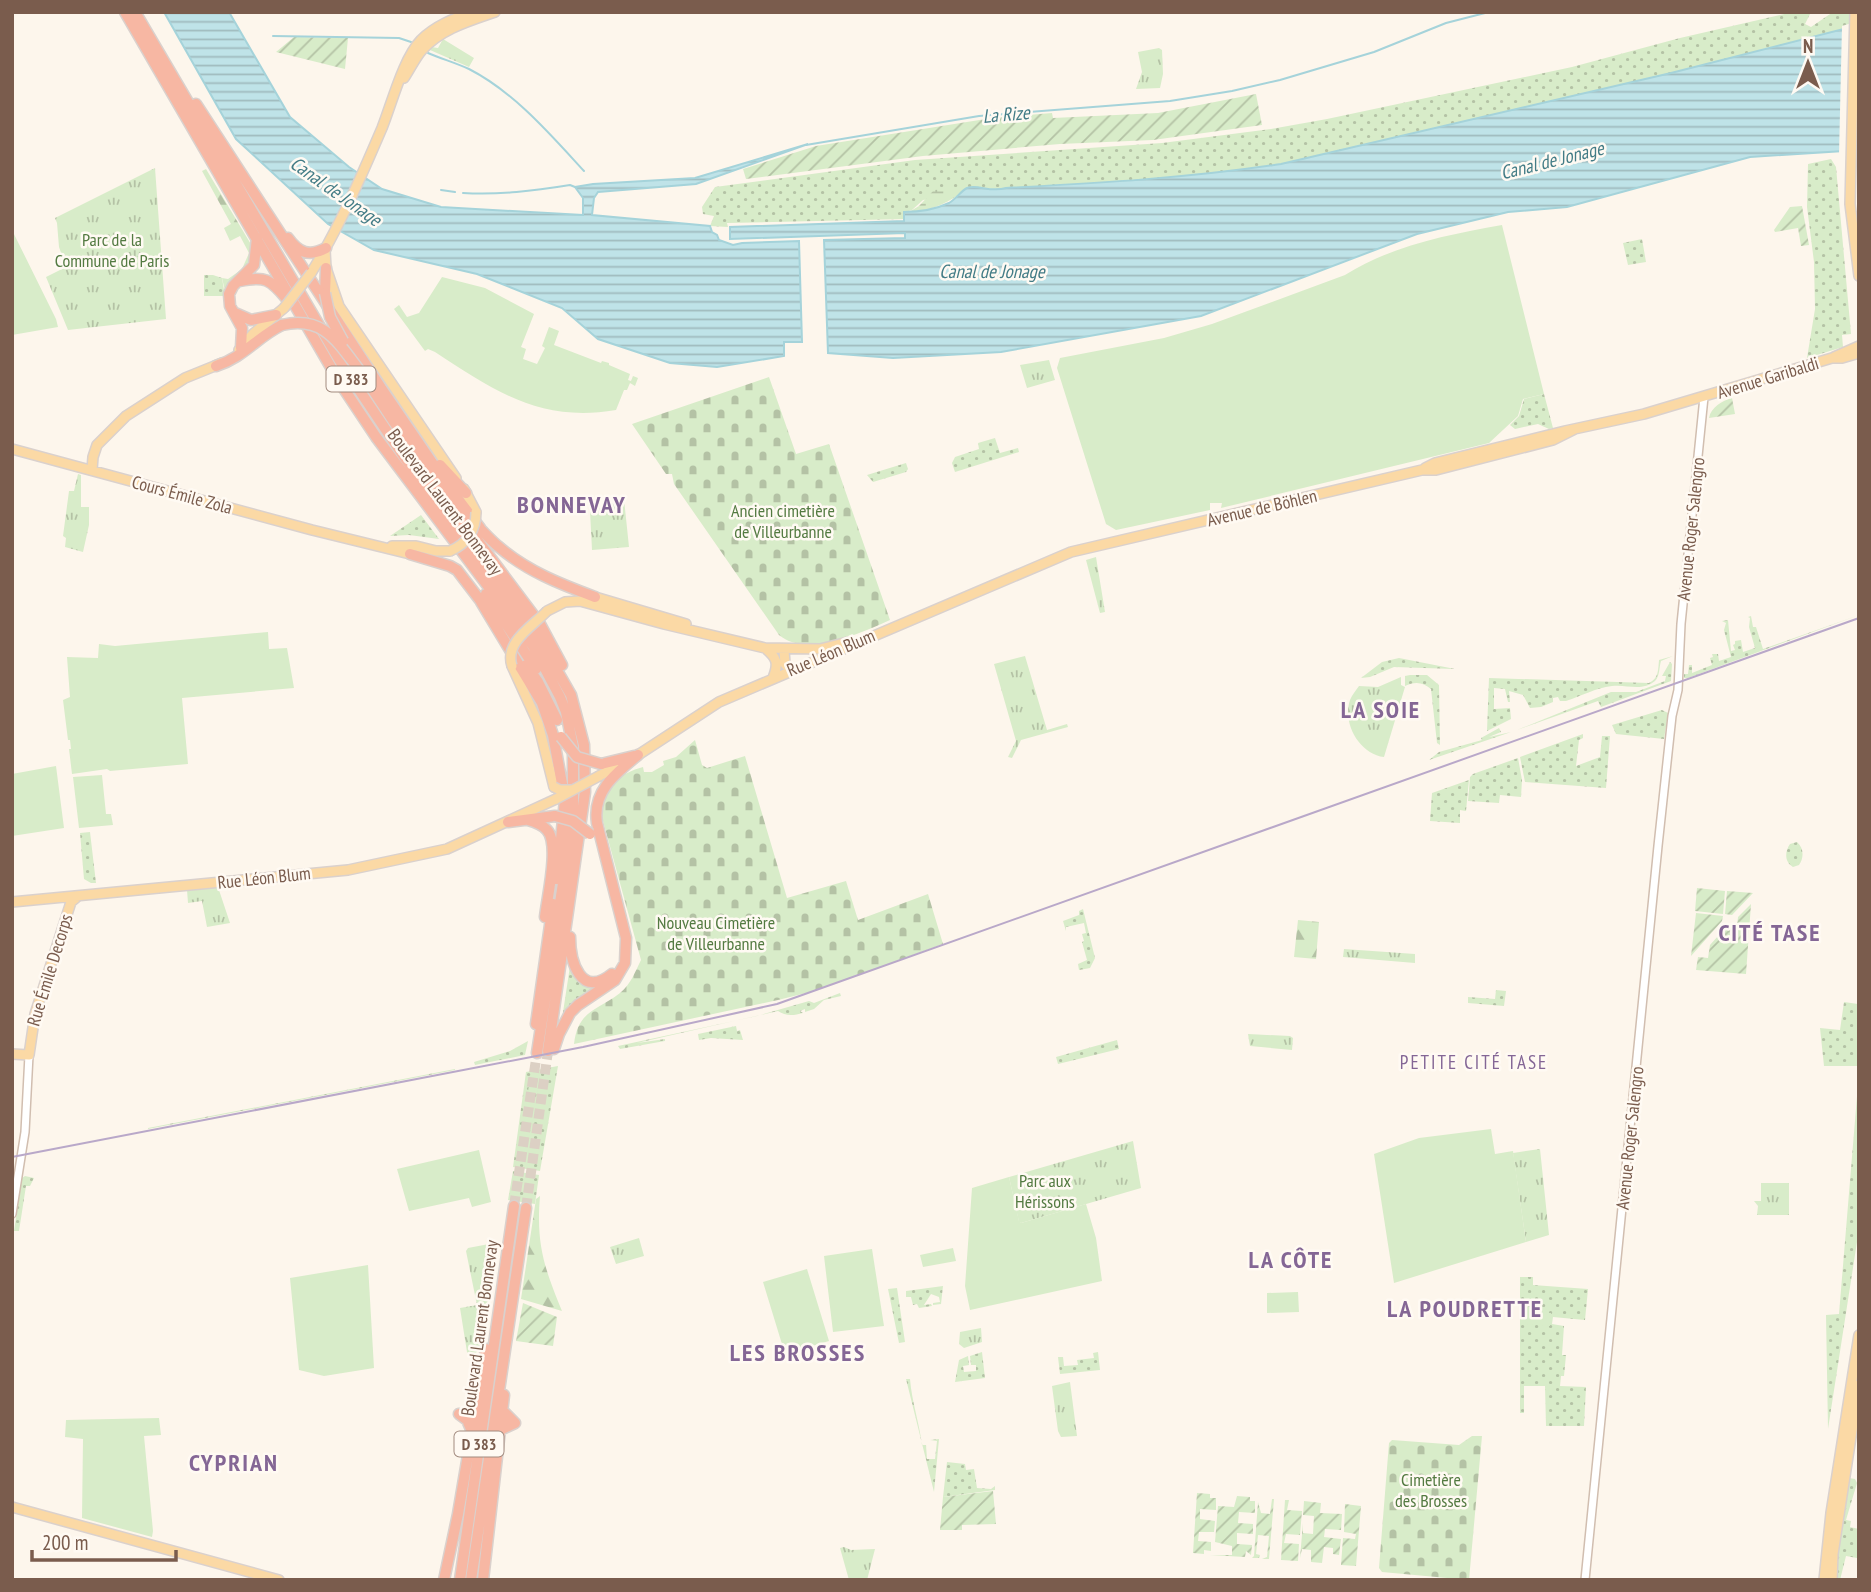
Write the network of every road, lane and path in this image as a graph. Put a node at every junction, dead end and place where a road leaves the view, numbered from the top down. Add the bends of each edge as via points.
1 (125, 12) edge
2 (135, 12) edge
3 (472, 12) edge
4 (495, 12) edge
5 (1855, 12) edge
6 (420, 47) junction
7 (162, 60) junction
8 (239, 174) junction
9 (257, 238) junction
10 (327, 245) junction
11 (326, 268) junction
12 (1859, 276) edge
13 (239, 281) junction
14 (321, 291) junction
15 (296, 306) junction
16 (280, 311) junction
17 (234, 313) junction
18 (242, 328) junction
19 (253, 334) junction
20 (1859, 346) edge
21 (241, 348) junction
22 (1859, 354) edge
23 (1832, 358) junction
24 (216, 366) junction
25 (363, 375) junction
26 (1704, 397) junction
27 (1575, 429) junction
28 (1552, 434) junction
29 (1541, 443) junction
30 (12, 449) edge
31 (92, 470) junction
32 (1422, 470) junction
33 (433, 481) junction
34 (466, 493) junction
35 (480, 528) junction
36 (1102, 544) joint
37 (452, 547) junction
38 (406, 550) junction
39 (595, 597) joint
40 (481, 602) junction
41 (880, 632) junction
42 (721, 636) junction
43 (765, 648) junction
44 (784, 650) junction
45 (512, 666) junction
46 (791, 671) junction
47 (774, 678) junction
48 (566, 682) junction
49 (557, 720) junction
50 (638, 755) junction
51 (553, 786) junction
52 (573, 789) junction
53 (528, 820) junction
54 (508, 822) junction
55 (564, 829) junction
56 (79, 896) junction
57 (12, 902) edge
58 (569, 913) junction
59 (542, 972) junction
60 (538, 1039) junction
61 (546, 1051) junction
62 (12, 1054) edge
63 (29, 1055) junction
64 (514, 1206) tunnel mouth
65 (526, 1208) tunnel mouth
66 (12, 1214) edge
67 (498, 1308) junction
68 (507, 1332) junction
69 (1859, 1335) edge
70 (1859, 1385) edge
71 (476, 1406) junction
72 (471, 1430) junction
73 (12, 1507) edge
74 (279, 1580) edge
75 (444, 1580) edge
76 (460, 1580) edge
77 (471, 1580) edge
78 (483, 1580) edge
79 (1585, 1580) edge
80 (1824, 1580) edge
81 (1832, 1580) edge

1 - 9 highway, Boulevard Laurent Bonnevay / D 383
2 - 7 highway, Boulevard Laurent Bonnevay / D 383
3 - 6 main road via 434,29
4 - 6 main road via 450,29
5 - 12 main road via 1851,167
6 - 10 main road
7 - 8 highway via 178,75
7 - 48 highway, Boulevard Laurent Bonnevay / D 383 via 385,431 532,628
8 - 10 highway via 298,249 310,254
8 - 14 highway
9 - 13 highway via 254,265
9 - 15 highway, Boulevard Laurent Bonnevay / D 383
10 - 11 main road
10 - 16 main road, bridge
11 - 14 highway
11 - 34 main road via 339,306
13 - 15 highway via 267,279
13 - 17 highway via 229,294
14 - 25 highway, bridge via 330,317
14 - 34 highway via 430,451
14 - 35 highway via 396,410
15 - 37 highway, Boulevard Laurent Bonnevay / D 383 via 341,383
16 - 17 highway via 251,320
16 - 19 main road
17 - 18 highway
18 - 19 highway
18 - 21 highway
19 - 21 main road
20 - 23 main road, Avenue Garibaldi
21 - 24 main road
22 - 23 main road, Avenue Garibaldi
23 - 26 main road, Avenue Garibaldi
24 - 25 highway, bridge via 235,360 282,325 307,324 330,333
24 - 31 main road via 185,378 126,416 97,445
25 - 33 highway
26 - 27 main road, Avenue de Böhlen
26 - 79 street, Avenue Roger Salengro
27 - 28 main road, Avenue de Böhlen
27 - 29 main road, Avenue de Böhlen
28 - 29 main road, Avenue de Böhlen
28 - 32 main road, Avenue de Böhlen
29 - 32 main road, Avenue de Böhlen
30 - 31 main road, Cours Émile Zola
31 - 38 main road, Cours Émile Zola via 352,540
32 - 36 main road, Avenue de Böhlen
33 - 35 highway
33 - 48 highway via 540,624 565,670
34 - 37 main road, bridge via 476,522 463,544
35 - 39 highway via 519,562
36 - 41 main road, Rue Léon Blum via 1048,561
37 - 38 main road, Cours Émile Zola
37 - 49 highway via 541,676
37 - 60 highway, Boulevard Laurent Bonnevay / D 383 via 533,646 560,697 573,747 573,818
38 - 40 highway via 457,570
39 - 42 main road
40 - 49 highway via 538,682
40 - 55 highway via 547,716 564,786
41 - 44 main road via 831,648
41 - 46 main road, Rue Léon Blum
42 - 43 main road
42 - 45 main road, bridge via 580,601 565,602 547,611 512,647
43 - 44 main road
43 - 47 main road via 776,657
44 - 46 main road via 792,658
45 - 51 main road via 538,723
45 - 55 highway via 543,722
46 - 47 main road, Rue Léon Blum
47 - 50 main road, Rue Léon Blum via 719,702
48 - 58 highway, Boulevard Laurent Bonnevay / D 383 via 580,724 585,767
49 - 50 highway, bridge via 561,737 577,757 601,764
50 - 52 main road, Rue Léon Blum, bridge
50 - 61 highway via 607,783 595,807 626,938 625,963 615,980 570,1013
51 - 52 main road, bridge
51 - 54 main road, Rue Léon Blum via 546,799
52 - 54 main road, Rue Léon Blum, bridge
53 - 54 highway
53 - 58 highway, bridge via 555,816 573,821 590,834 621,939 617,969 609,977 590,981 574,967
53 - 59 highway via 547,829 552,837
54 - 56 main road, Rue Léon Blum via 447,849 348,870
55 - 59 highway
56 - 57 main road, Rue Léon Blum
56 - 63 main road, Rue Émile Decorps via 71,902 35,1014
58 - 61 highway, Boulevard Laurent Bonnevay / D 383
59 - 60 highway
60 - 61 highway, Boulevard Laurent Bonnevay / D 383
62 - 63 main road
63 - 66 street, Rue Émile Decorps
64 - 67 highway, Boulevard Laurent Bonnevay / D 383
65 - 68 highway, Boulevard Laurent Bonnevay / D 383
67 - 71 highway via 488,1335
67 - 76 highway, Boulevard Laurent Bonnevay / D 383
68 - 77 highway, Boulevard Laurent Bonnevay / D 383
68 - 78 highway via 503,1411 515,1423 500,1430
69 - 80 main road
70 - 81 main road
71 - 72 highway
71 - 72 highway via 459,1413
72 - 75 highway
73 - 74 main road

